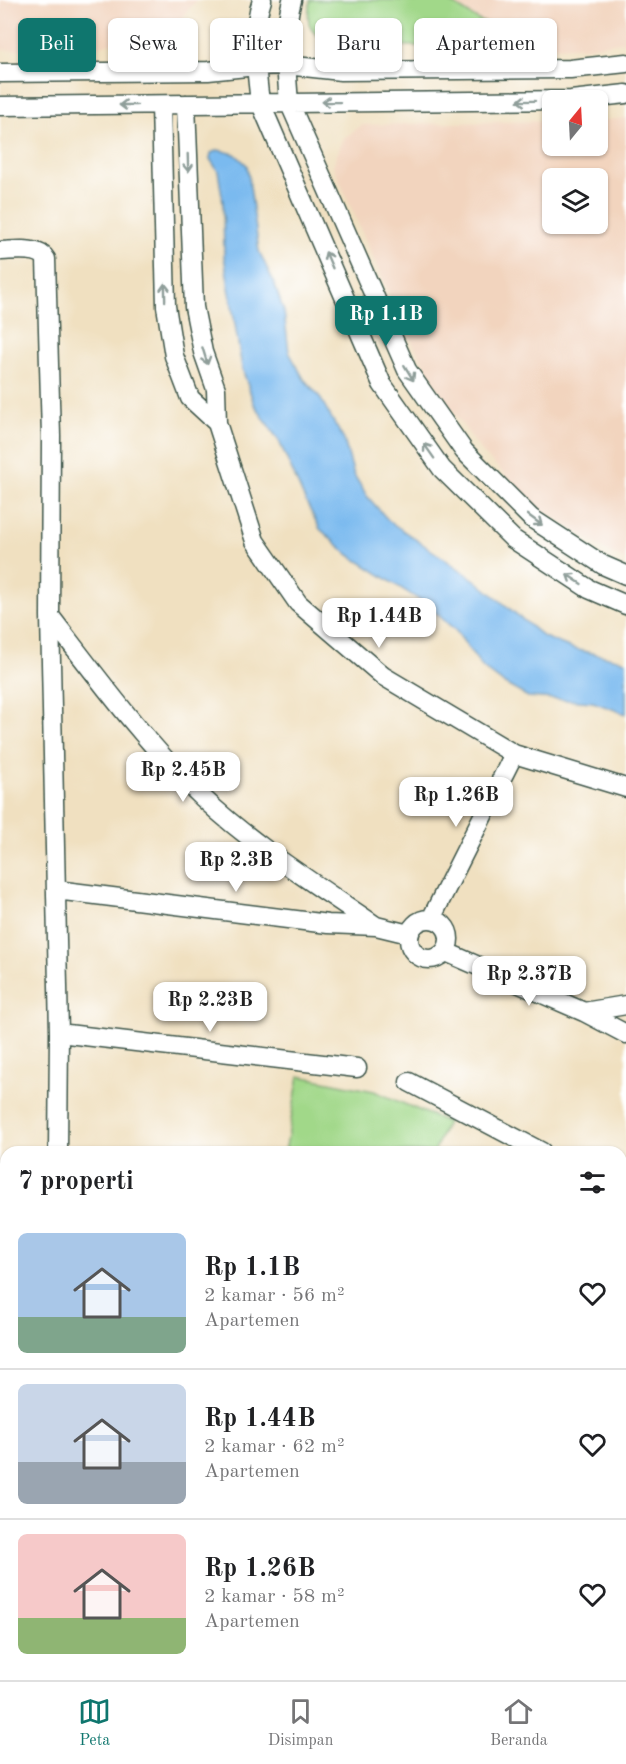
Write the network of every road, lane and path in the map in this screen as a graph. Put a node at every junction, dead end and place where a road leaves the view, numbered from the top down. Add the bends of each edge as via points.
1 (262, 0) edge
2 (292, 0) edge
3 (256, 18) edge
4 (287, 18) edge
5 (626, 63) edge
6 (303, 67) edge
7 (210, 71) edge
8 (257, 72) edge
9 (287, 72) edge
10 (0, 73) edge
11 (626, 94) edge
12 (260, 102) junction
13 (290, 102) junction
14 (186, 104) junction
15 (161, 105) junction
16 (0, 106) edge
17 (0, 251) edge
18 (217, 423) junction
19 (626, 575) edge
20 (626, 605) edge
21 (50, 616) junction
22 (514, 754) junction
23 (626, 788) edge
24 (56, 890) junction
25 (431, 919) junction
26 (376, 926) junction
27 (409, 934) junction
28 (446, 952) junction
29 (626, 1005) edge
30 (584, 1012) junction
31 (59, 1033) junction
32 (626, 1034) edge
33 (357, 1068) dead end
34 (409, 1082) dead end
35 (58, 1146) edge
36 (531, 1146) edge

1 - 3 street
2 - 4 street
5 - 6 street via 570,69 352,71
7 - 10 street
8 - 12 street
9 - 13 street
11 -> 13 street via 571,100
12 - 13 street
12 - 14 street
20 -> 12 street via 589,589 513,539 442,469 382,384
13 -> 19 street via 407,370 464,452 531,518 603,565
14 - 15 street
14 -> 18 street via 194,307 216,389
15 -> 16 street
18 -> 15 street via 190,398 174,356 166,306
17 - 21 street via 37,251 46,259 51,436
18 - 22 street via 255,541 298,603 383,676
21 - 24 street
21 - 26 street via 160,753 203,798 266,849
22 - 23 street
22 - 25 street
24 - 26 street via 328,924
24 - 31 street
25 - 27 street via 417,922
25 - 28 street via 444,925 449,938
26 - 27 street
27 - 28 street via 410,948 419,958 434,960
28 - 30 street
29 - 30 street
30 - 32 street
31 - 33 street
31 - 35 street
34 - 36 street

